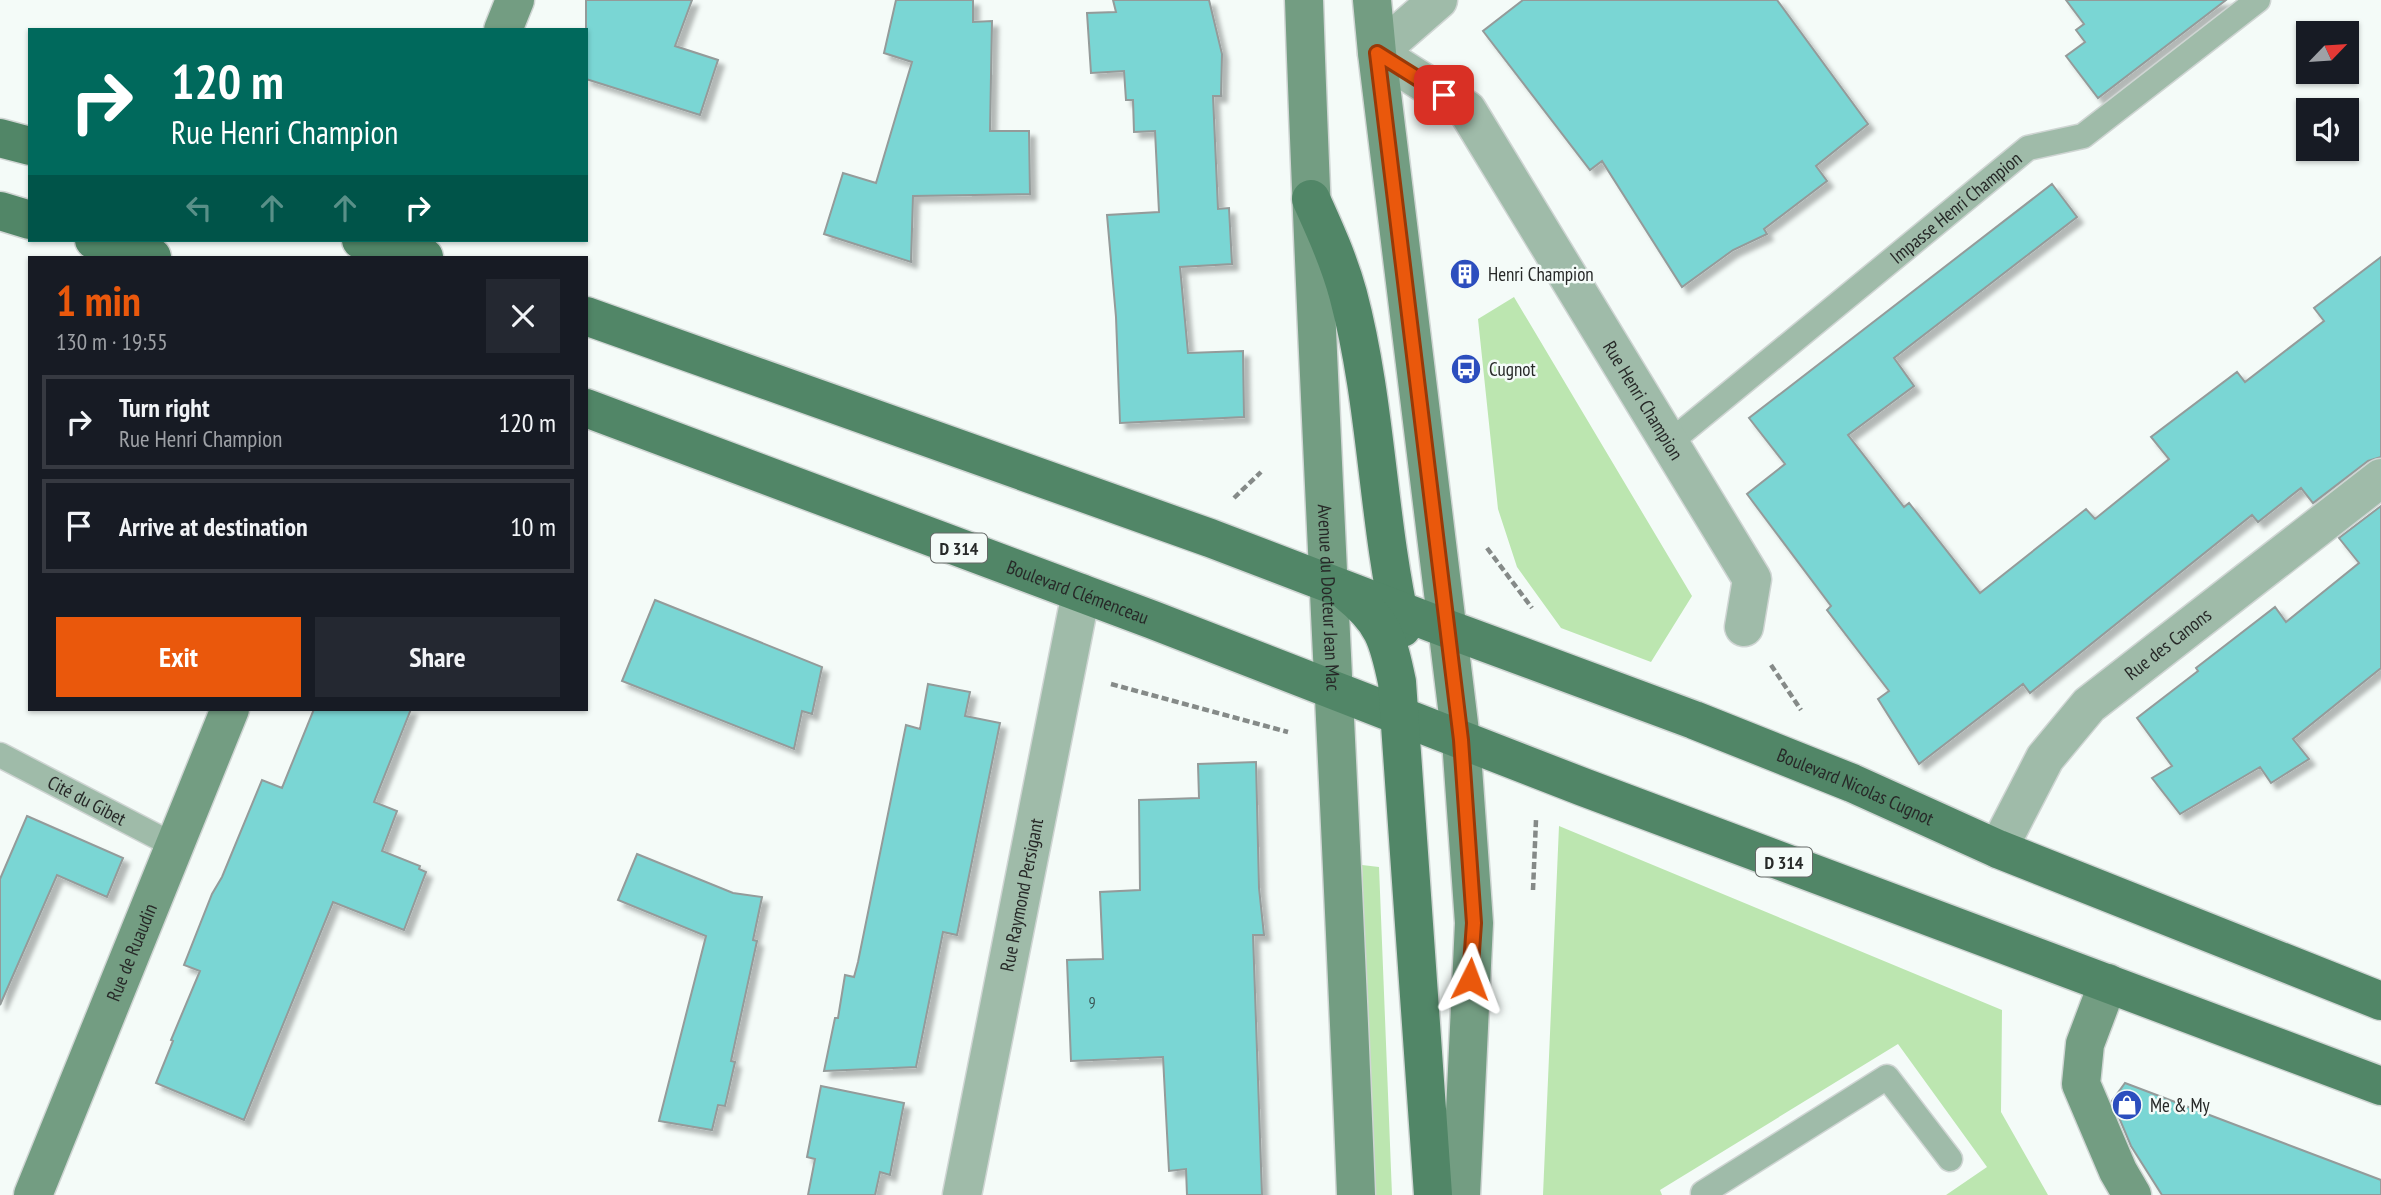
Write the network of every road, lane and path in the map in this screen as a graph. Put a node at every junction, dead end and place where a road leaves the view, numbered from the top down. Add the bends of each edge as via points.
1 (515, 0) edge
2 (1304, 0) edge
3 (1372, 0) edge
4 (1438, 0) edge
5 (2258, 0) edge
6 (504, 28) edge
7 (1377, 53) junction
8 (0, 138) edge
9 (28, 145) edge
10 (1311, 199) junction
11 (0, 211) edge
12 (28, 219) edge
13 (101, 242) edge
14 (373, 242) edge
15 (419, 250) edge
16 (149, 256) edge
17 (588, 317) edge
18 (588, 409) edge
19 (1668, 443) junction
20 (1261, 472) dead end
21 (2381, 478) edge
22 (1226, 506) dead end
23 (1482, 541) dead end
24 (1327, 581) junction
25 (1081, 593) junction
26 (1396, 608) junction
27 (1537, 615) dead end
28 (1744, 627) joint
29 (1448, 629) junction
30 (1066, 671) junction
31 (1332, 689) junction
32 (229, 711) edge
33 (1400, 716) junction
34 (1806, 716) dead end
35 (1296, 735) dead end
36 (1456, 738) junction
37 (0, 755) edge
38 (1536, 814) dead end
39 (175, 846) junction
40 (1998, 849) junction
41 (1533, 890) dead end
42 (2108, 983) junction
43 (2381, 1001) edge
44 (2381, 1086) edge
45 (1950, 1159) dead end
46 (33, 1195) edge
47 (962, 1195) edge
48 (1356, 1195) edge
49 (1433, 1195) edge
50 (1461, 1195) edge
51 (1704, 1195) edge
52 (2132, 1195) edge

1 - 6 main road
2 - 10 main road, Avenue du Docteur Jean Mac
3 - 7 main road
4 - 7 street
5 - 19 lane, Impasse Henri Champion via 2083,136 2028,148
7 - 19 street, Rue Henri Champion via 1467,110
7 - 29 main road
8 - 9 main road
10 - 24 main road, Avenue du Docteur Jean Mac
10 - 26 main road via 1337,257 1351,308
11 - 12 main road
13 - 16 main road
14 - 15 main road
17 - 24 main road
18 - 25 main road, Boulevard Clémenceau / D 314
19 - 28 street, Rue Henri Champion via 1752,579
20 - 22 path
21 - 40 street, Rue des Canons via 2089,705 2046,758
23 - 27 path
24 - 26 main road, Boulevard Nicolas Cugnot
24 - 31 main road, Avenue du Docteur Jean Mac
24 - 33 main road via 1373,615 1386,637
25 - 30 street, Rue Raymond Persigant
25 - 31 main road, Boulevard Clémenceau / D 314
26 - 29 main road, Boulevard Nicolas Cugnot
26 - 36 main road via 1432,713
28 - 34 path
29 - 36 main road
29 - 40 main road, Boulevard Nicolas Cugnot via 1781,754
30 - 35 path
30 - 47 street, Rue Raymond Persigant
31 - 33 main road, D 314
31 - 48 main road, Avenue du Docteur Jean Mac
32 - 39 main road, Rue de Ruaudin
33 - 36 main road
33 - 49 main road
36 - 42 main road, D 314
36 - 50 main road via 1474,923
37 - 39 lane, Cité du Gibet
38 - 41 path
39 - 46 main road, Rue de Ruaudin
40 - 43 main road, Boulevard Nicolas Cugnot
42 - 44 main road, D 314
42 - 52 main road via 2085,1044 2081,1084
45 - 51 lane via 1887,1077

